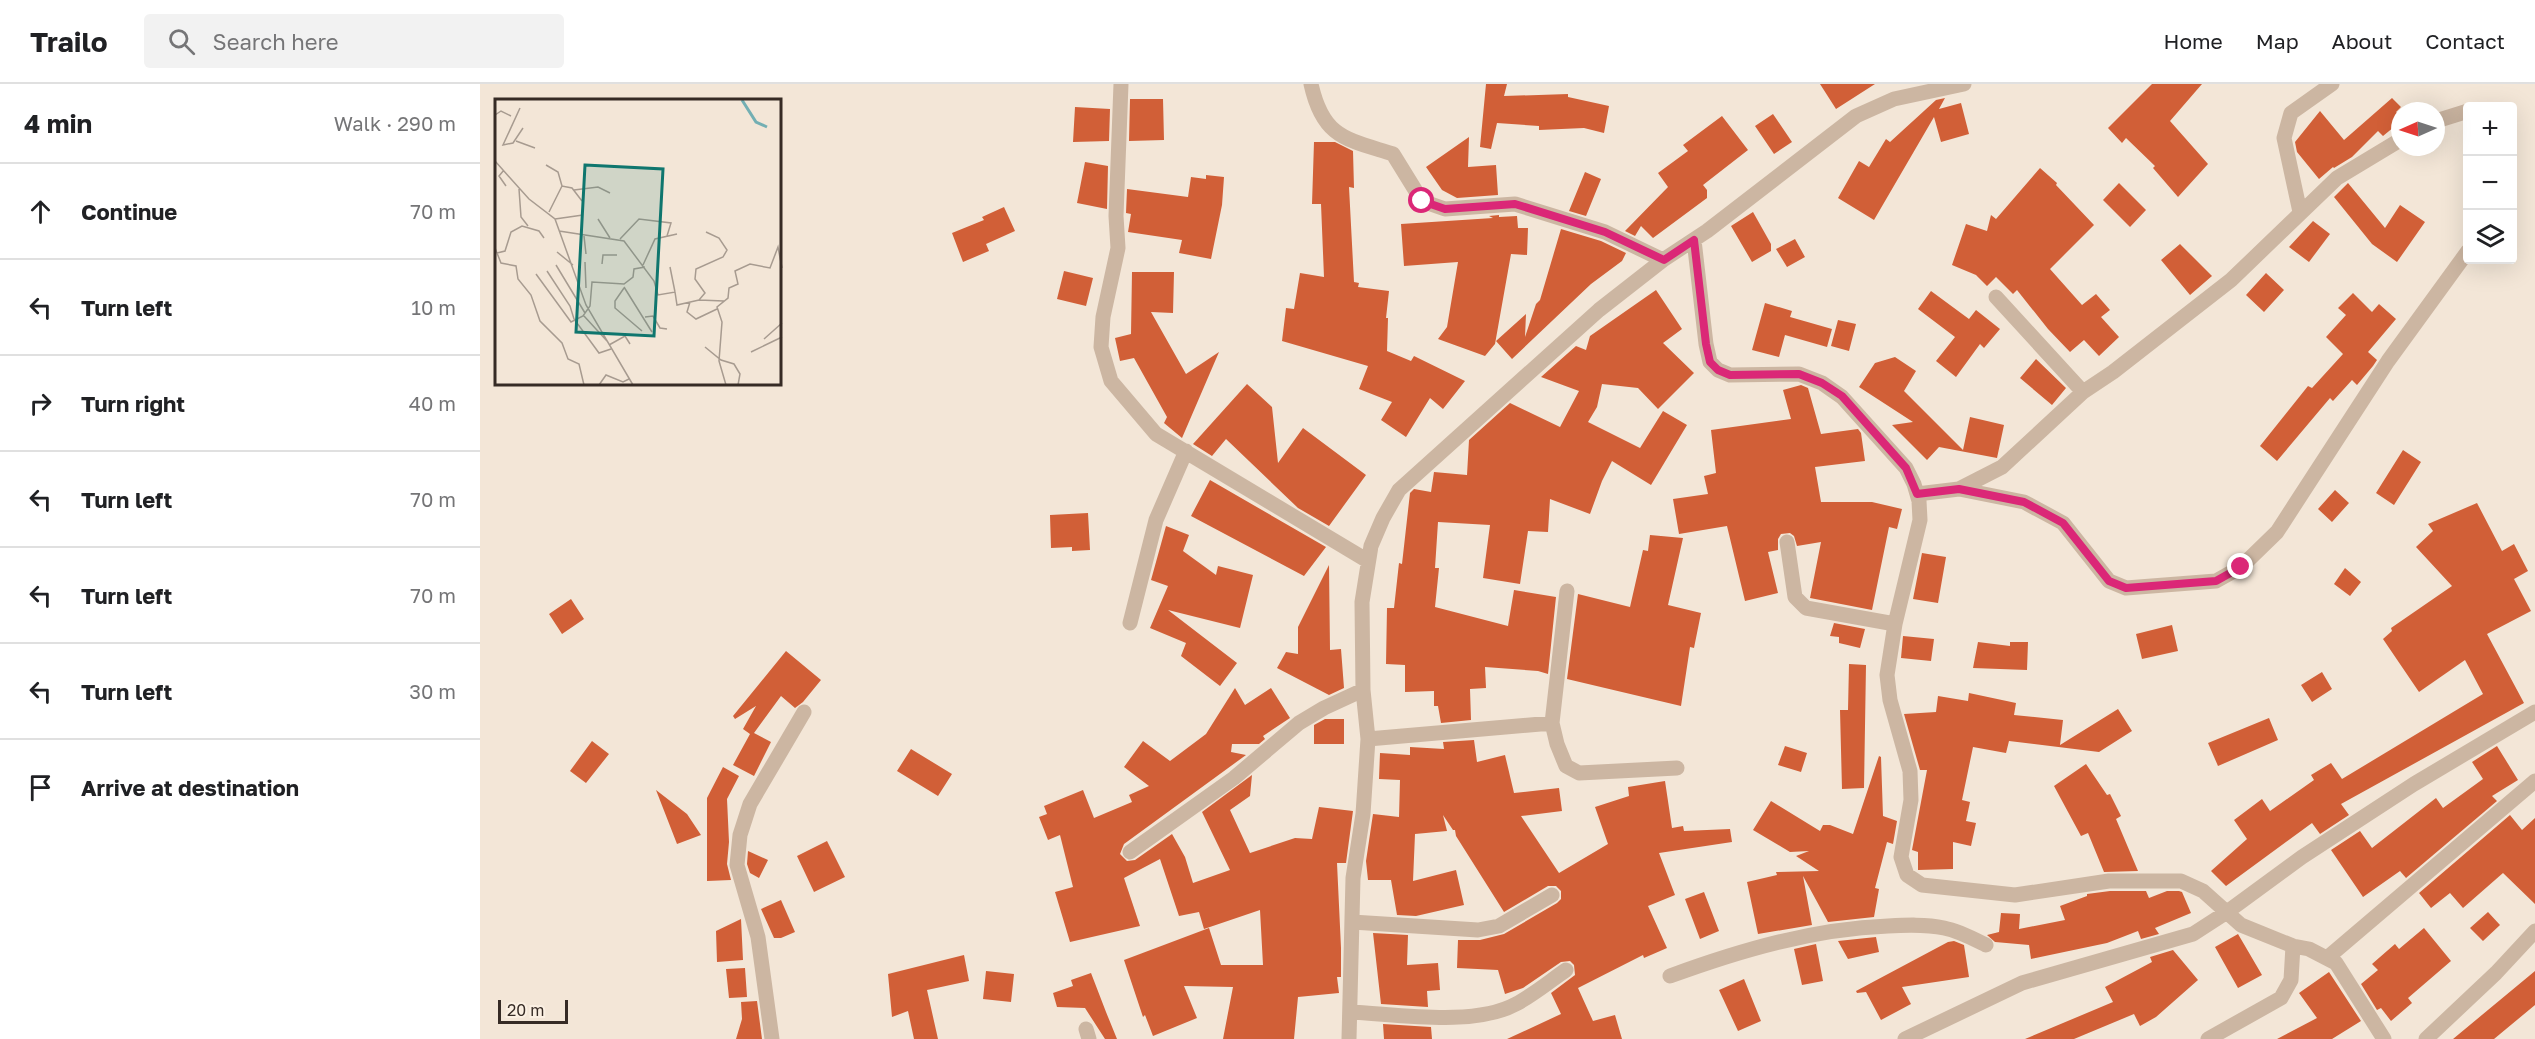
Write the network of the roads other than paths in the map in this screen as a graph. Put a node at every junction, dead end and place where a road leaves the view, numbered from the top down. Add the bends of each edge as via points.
1 (1121, 84) edge
2 (1311, 84) edge
3 (1965, 84) edge
4 (2332, 84) edge
5 (2463, 113) edge
6 (2445, 118) edge
7 (2391, 145) edge
8 (2300, 212) junction
9 (1694, 240) junction
10 (2463, 258) edge
11 (1664, 260) junction
12 (1996, 297) dead end
13 (2083, 392) junction
14 (1186, 451) junction
15 (1959, 489) junction
16 (1917, 494) junction
17 (1787, 542) dead end
18 (1368, 561) junction
19 (1566, 591) dead end
20 (1130, 623) dead end
21 (1895, 624) junction
22 (1364, 690) junction
23 (804, 712) dead end
24 (2535, 712) edge
25 (1552, 723) junction
26 (1368, 739) junction
27 (1677, 768) dead end
28 (2535, 781) edge
29 (1130, 852) dead end
30 (1552, 895) dead end
31 (2227, 912) junction
32 (1352, 922) junction
33 (2535, 931) edge
34 (1986, 945) dead end
35 (2293, 946) junction
36 (2327, 958) junction
37 (1566, 970) dead end
38 (1670, 976) dead end
39 (1350, 1012) junction
40 (772, 1039) edge
41 (1349, 1039) edge
42 (1905, 1039) edge
43 (2208, 1039) edge
44 (2384, 1039) edge
45 (2426, 1039) edge

1 - 14 street via 1118,248 1103,317 1101,347 1111,381 1156,434
2 - 11 street via 1323,120 1342,138 1393,154 1422,201 1445,209 1515,204 1605,232
3 - 9 street via 1894,99 1856,116
4 - 8 street via 2291,113 2284,138
5 - 6 street
7 - 8 street via 2337,178
8 - 13 street via 2231,280
9 - 11 street
9 - 16 street via 1710,362 1730,375 1799,374 1822,383 1842,396 1906,468
10 - 15 street via 2388,361 2277,532 2241,567 2216,581 2126,588 2109,581 2063,523 2024,502
11 - 18 street via 1599,310 1399,490 1383,518
12 - 13 street
13 - 15 street via 2002,467
14 - 18 street
14 - 20 street via 1156,520
15 - 16 street
16 - 21 street via 1920,520
17 - 21 street via 1795,597 1806,608
18 - 22 street via 1362,602
19 - 25 street
21 - 31 street via 1887,675 1910,771 1911,800 1901,857 1907,875 1922,885 2014,895 2109,881 2181,880 2203,891
22 - 26 street
22 - 29 street via 1299,723 1234,778
23 - 40 street via 750,804 740,835 737,866 758,937
24 - 31 street via 2301,857
25 - 26 street
25 - 27 street via 1566,766 1579,774
26 - 32 street
28 - 36 street
30 - 32 street via 1499,926 1478,930
31 - 35 street via 2241,925
31 - 42 street via 2193,934 2022,983
32 - 39 street
33 - 45 street
34 - 38 street via 1942,928 1854,927 1796,937
35 - 36 street
35 - 43 street via 2291,980 2281,998
36 - 44 street via 2336,963
37 - 39 street via 1515,1005 1483,1016
39 - 41 street

